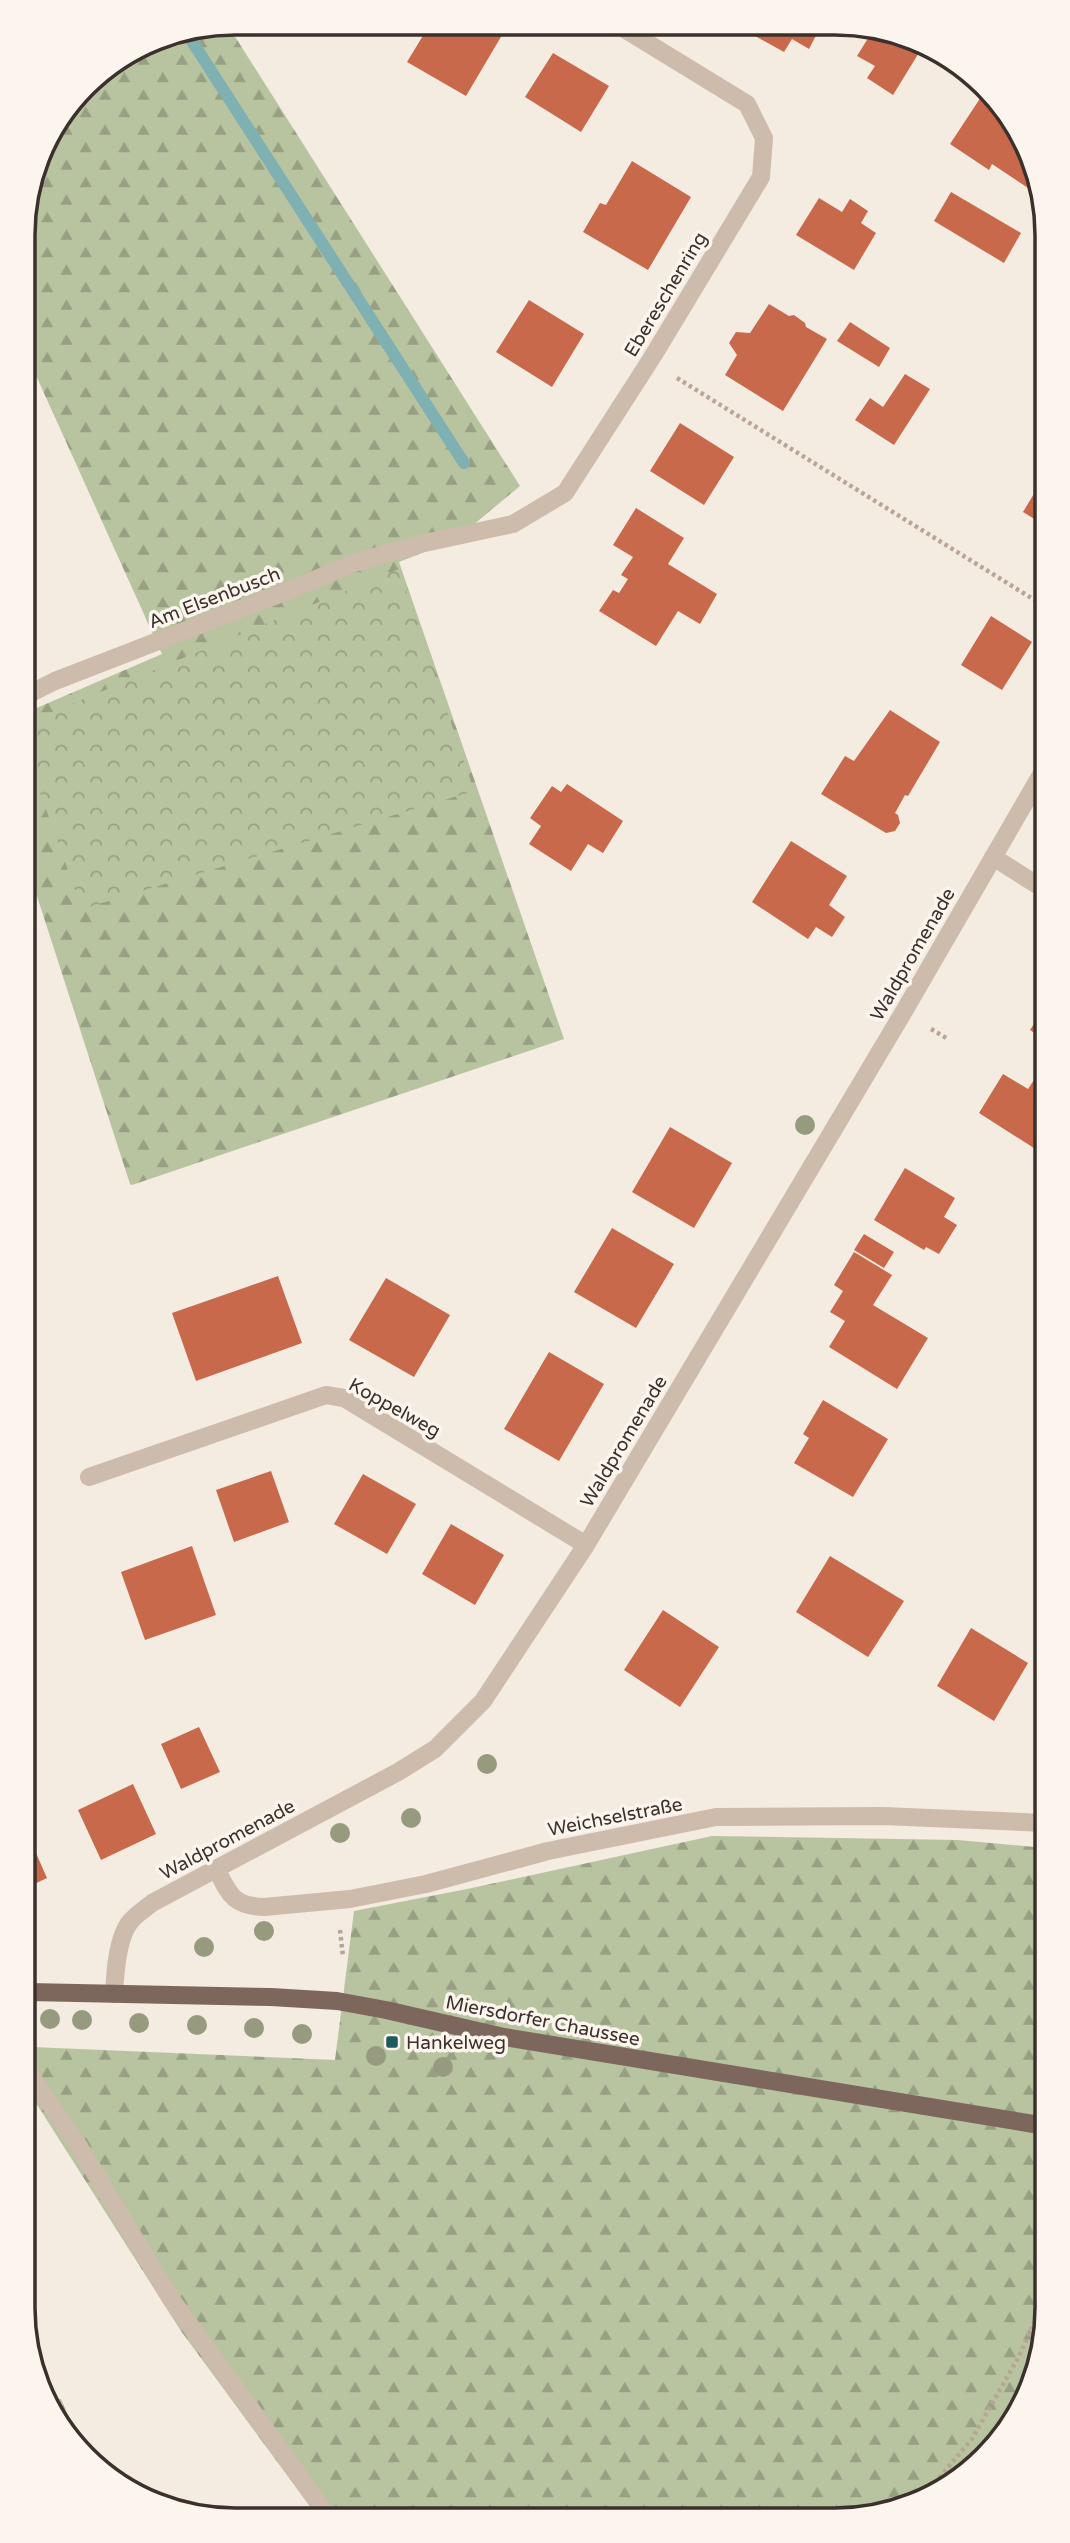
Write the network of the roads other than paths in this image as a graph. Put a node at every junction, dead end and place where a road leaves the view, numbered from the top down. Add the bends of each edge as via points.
1 (634, 35) edge
2 (420, 544) joint
3 (35, 691) edge
4 (1035, 785) edge
5 (993, 857) junction
6 (1035, 884) edge
7 (89, 1477) dead end
8 (586, 1545) junction
9 (1035, 1823) edge
10 (217, 1870) junction
11 (35, 1992) edge
12 (114, 1994) junction
13 (35, 2082) edge
14 (1035, 2124) edge
15 (322, 2508) edge

1 - 2 street, Ebereschenring via 747,104 764,138 761,177 565,494 513,524
2 - 3 street, Am Elsenbusch via 354,563
4 - 5 street, Waldpromenade
5 - 6 street
5 - 8 street, Waldpromenade
7 - 8 street, Koppelweg via 326,1395 344,1398
8 - 10 street, Waldpromenade via 483,1701 435,1749
9 - 10 street, Weichselstraße via 893,1816 716,1817 548,1851 426,1884 350,1899 264,1907 231,1898
10 - 12 street, Waldpromenade via 152,1903 130,1922 115,1961
11 - 12 main road, Miersdorfer Chaussee
12 - 14 main road, Miersdorfer Chaussee via 337,2001 504,2037
13 - 15 street via 171,2299

